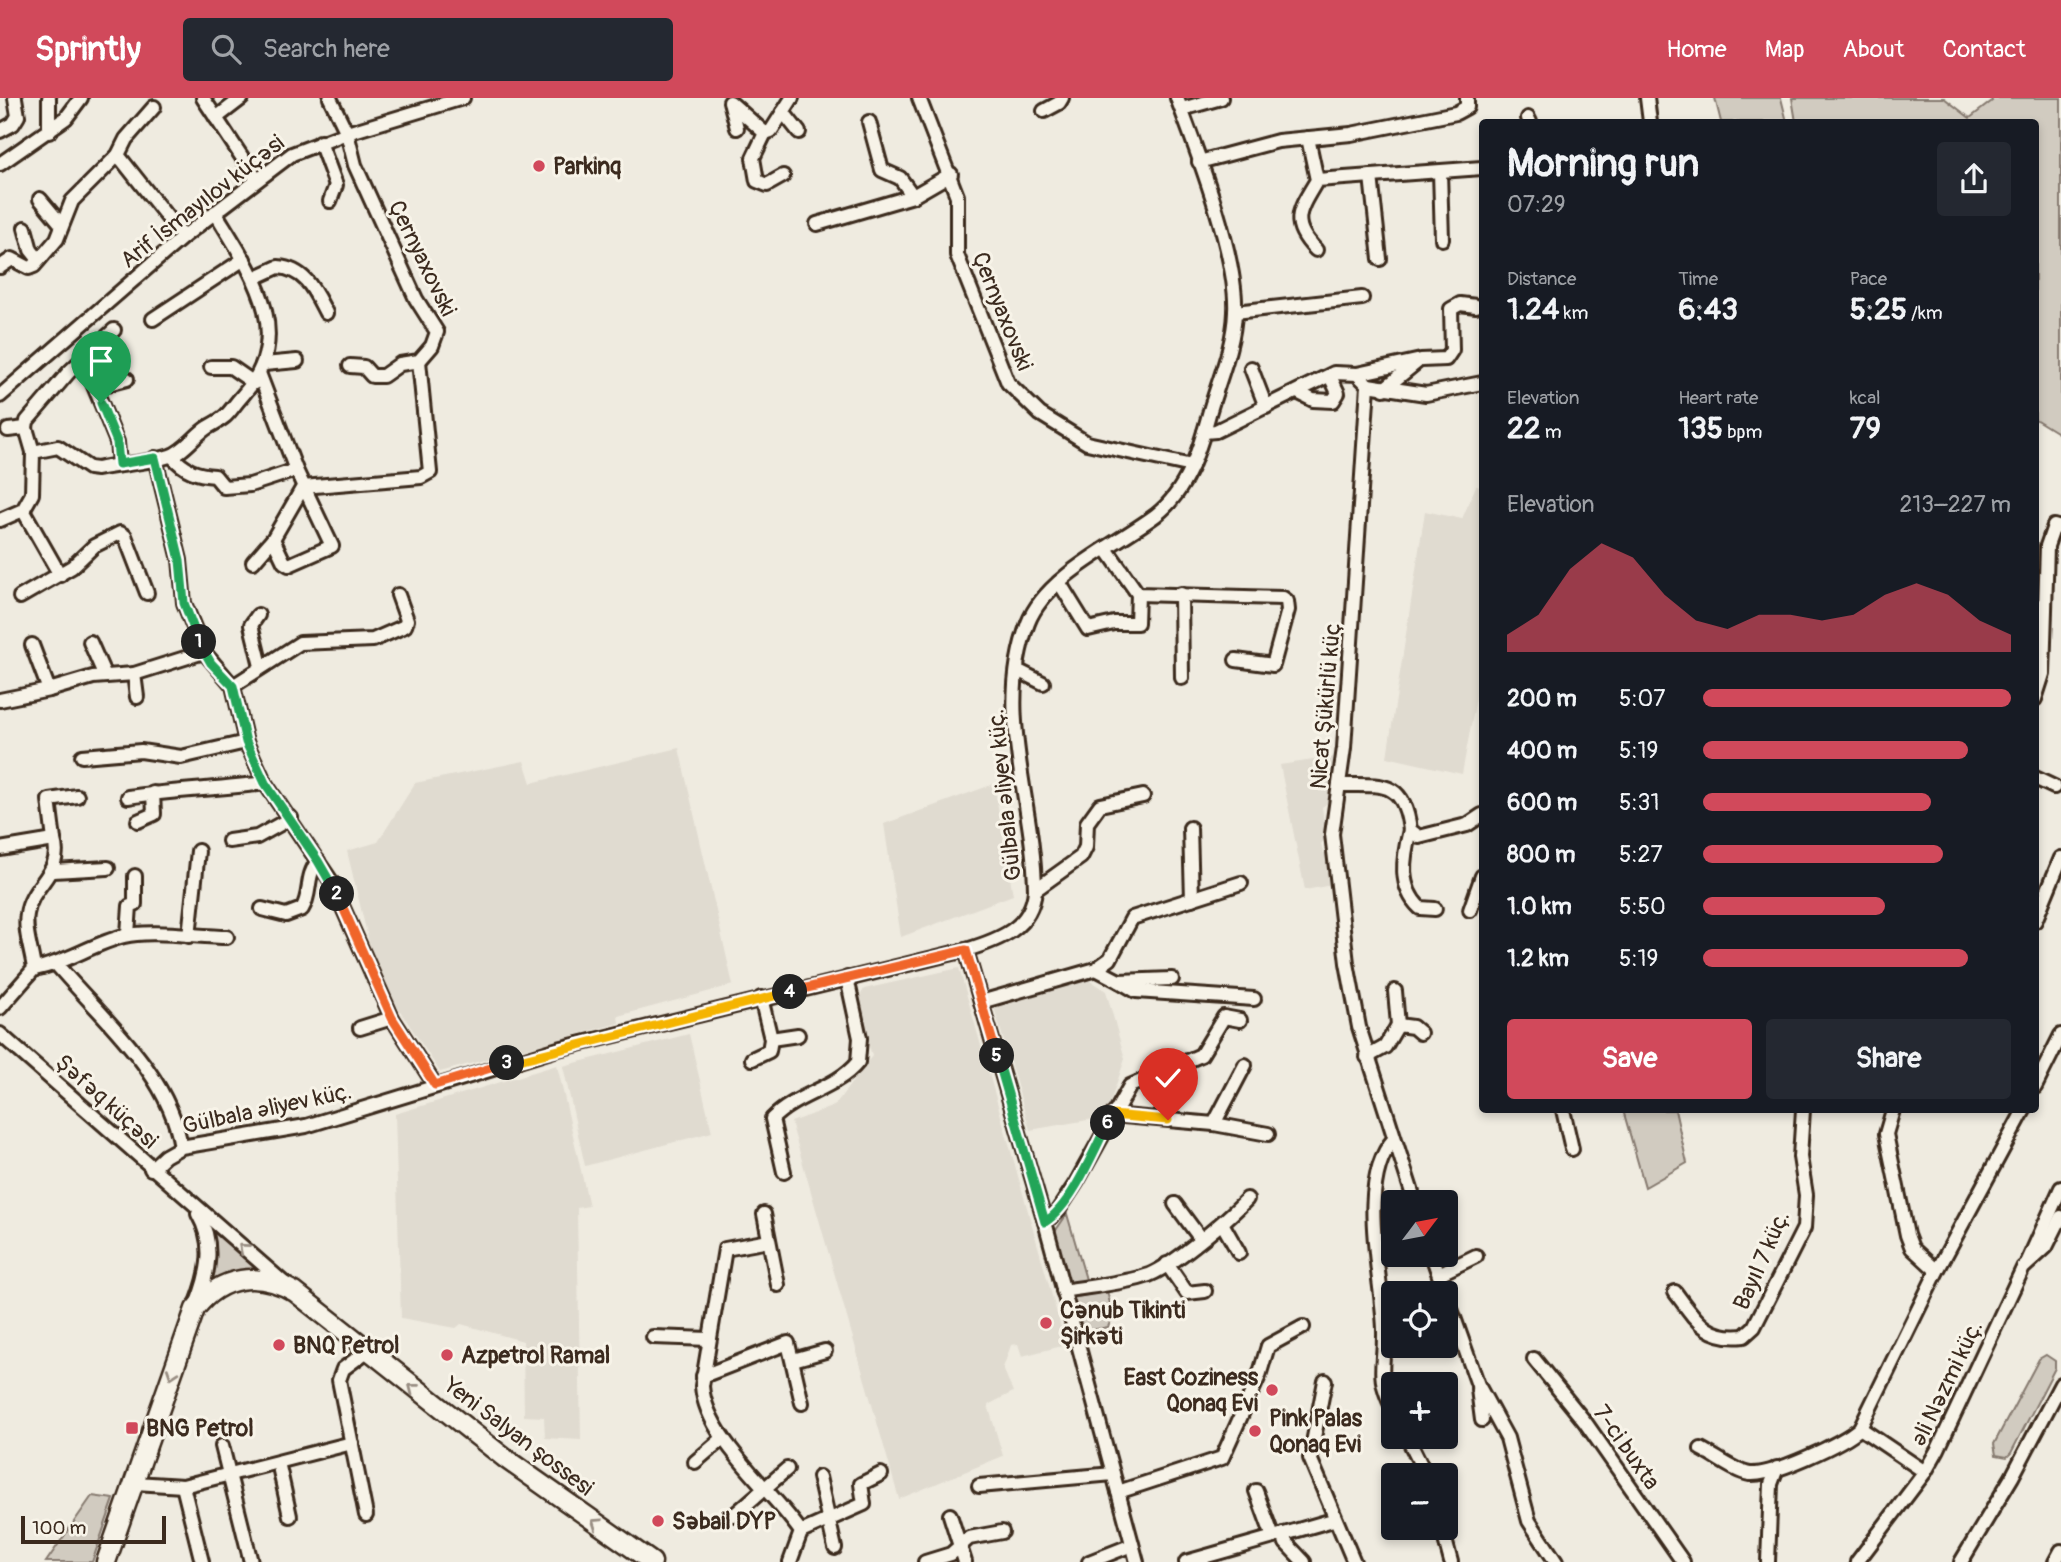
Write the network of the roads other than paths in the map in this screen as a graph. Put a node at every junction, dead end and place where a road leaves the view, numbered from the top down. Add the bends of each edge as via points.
1 (16, 98) edge
2 (49, 98) edge
3 (81, 98) edge
4 (203, 98) edge
5 (242, 98) edge
6 (463, 98) edge
7 (792, 98) edge
8 (919, 98) edge
9 (1062, 98) edge
10 (1221, 98) edge
11 (1468, 98) edge
12 (1647, 98) edge
13 (729, 100) edge
14 (333, 101) edge
15 (418, 104) edge
16 (1179, 104) edge
17 (154, 107) dead end
18 (1044, 111) dead end
19 (783, 112) junction
20 (216, 118) junction
21 (1650, 119) edge
22 (869, 122) dead end
23 (737, 128) dead end
24 (0, 131) edge
25 (49, 132) junction
26 (799, 132) dead end
27 (347, 133) junction
28 (765, 133) junction
29 (1308, 138) junction
30 (320, 142) junction
31 (118, 155) junction
32 (1199, 162) junction
33 (0, 164) edge
34 (1479, 168) edge
35 (1440, 172) junction
36 (951, 174) junction
37 (783, 176) dead end
38 (1371, 176) junction
39 (257, 180) junction
40 (1317, 180) junction
41 (912, 196) junction
42 (40, 199) dead end
43 (330, 201) dead end
44 (215, 212) junction
45 (61, 224) junction
46 (817, 224) dead end
47 (25, 229) dead end
48 (183, 237) junction
49 (1442, 239) dead end
50 (1316, 250) dead end
51 (244, 259) junction
52 (1380, 259) dead end
53 (39, 260) junction
54 (0, 267) edge
55 (254, 278) junction
56 (1362, 298) dead end
57 (1476, 306) dead end
58 (1236, 312) junction
59 (326, 313) dead end
60 (153, 318) dead end
61 (114, 330) dead end
62 (83, 359) junction
63 (1420, 360) junction
64 (297, 361) dead end
65 (419, 361) junction
66 (350, 366) dead end
67 (211, 367) dead end
68 (1251, 368) dead end
69 (259, 373) junction
70 (1357, 374) junction
71 (1330, 376) junction
72 (127, 379) dead end
73 (1479, 384) edge
74 (1368, 385) junction
75 (96, 387) junction
76 (1384, 389) junction
77 (1297, 392) junction
78 (0, 396) edge
79 (1266, 407) junction
80 (26, 428) junction
81 (8, 430) dead end
82 (1205, 432) junction
83 (33, 452) junction
84 (173, 456) junction
85 (155, 458) junction
86 (119, 464) junction
87 (1192, 466) junction
88 (296, 470) junction
89 (303, 487) junction
90 (23, 510) junction
91 (0, 520) edge
92 (2061, 527) edge
93 (273, 539) junction
94 (1107, 550) junction
95 (253, 562) dead end
96 (60, 575) junction
97 (1059, 582) junction
98 (147, 593) dead end
99 (1138, 594) junction
100 (1181, 594) junction
101 (398, 595) dead end
102 (20, 597) dead end
103 (258, 615) dead end
104 (90, 642) dead end
105 (32, 645) dead end
106 (204, 652) junction
107 (1236, 660) dead end
108 (261, 666) junction
109 (1017, 670) junction
110 (134, 674) junction
111 (105, 676) junction
112 (1182, 678) dead end
113 (1043, 683) dead end
114 (233, 686) junction
115 (2039, 686) edge
116 (49, 691) junction
117 (137, 697) dead end
118 (0, 700) edge
119 (246, 742) junction
120 (82, 756) dead end
121 (2039, 781) edge
122 (265, 783) junction
123 (1340, 785) junction
124 (2054, 787) dead end
125 (153, 793) junction
126 (77, 796) dead end
127 (1143, 796) dead end
128 (128, 797) dead end
129 (1479, 817) edge
130 (290, 818) junction
131 (138, 821) dead end
132 (1190, 828) dead end
133 (1410, 830) junction
134 (54, 840) junction
135 (229, 841) dead end
136 (0, 849) edge
137 (198, 851) dead end
138 (2061, 858) edge
139 (318, 861) junction
140 (108, 868) dead end
141 (53, 871) junction
142 (135, 876) dead end
143 (1241, 883) dead end
144 (1479, 884) edge
145 (1035, 890) junction
146 (1192, 899) junction
147 (262, 909) dead end
148 (1435, 909) dead end
149 (1470, 910) dead end
150 (2039, 910) edge
151 (128, 934) junction
152 (189, 936) junction
153 (227, 937) dead end
154 (966, 950) junction
155 (57, 965) junction
156 (34, 969) junction
157 (1096, 969) junction
158 (847, 978) junction
159 (1172, 979) dead end
160 (1119, 981) junction
161 (1395, 990) dead end
162 (761, 999) junction
163 (1254, 999) dead end
164 (981, 1002) junction
165 (0, 1008) edge
166 (392, 1018) junction
167 (1240, 1020) dead end
168 (1398, 1026) junction
169 (360, 1028) dead end
170 (1420, 1033) dead end
171 (0, 1034) edge
172 (798, 1035) dead end
173 (771, 1039) junction
174 (2060, 1039) edge
175 (1367, 1057) junction
176 (752, 1059) dead end
177 (1245, 1065) dead end
178 (2039, 1079) edge
179 (435, 1085) junction
180 (1564, 1113) edge
181 (1803, 1113) edge
182 (1892, 1113) edge
183 (2022, 1113) edge
184 (1112, 1115) junction
185 (1214, 1124) junction
186 (1268, 1134) dead end
187 (1394, 1139) junction
188 (181, 1147) junction
189 (1572, 1149) dead end
190 (151, 1169) junction
191 (783, 1172) dead end
192 (2061, 1188) edge
193 (1411, 1190) edge
194 (1247, 1199) dead end
195 (186, 1200) junction
196 (1175, 1204) dead end
197 (764, 1214) dead end
198 (2061, 1217) edge
199 (1045, 1222) junction
200 (1223, 1224) junction
201 (1200, 1238) junction
202 (769, 1241) junction
203 (1239, 1253) dead end
204 (1476, 1256) dead end
205 (2028, 1262) junction
206 (1167, 1264) junction
207 (1436, 1267) edge
208 (1937, 1272) junction
209 (1439, 1274) junction
210 (1441, 1281) edge
211 (778, 1286) dead end
212 (1205, 1290) dead end
213 (1063, 1291) junction
214 (295, 1292) junction
215 (1675, 1292) dead end
216 (195, 1309) junction
217 (1303, 1327) dead end
218 (1458, 1330) edge
219 (653, 1337) dead end
220 (709, 1339) junction
221 (367, 1351) junction
222 (825, 1351) dead end
223 (1534, 1359) dead end
224 (793, 1360) junction
225 (1381, 1372) edge
226 (703, 1376) junction
227 (1325, 1381) dead end
228 (2061, 1384) edge
229 (1478, 1385) junction
230 (802, 1403) dead end
231 (1482, 1420) dead end
232 (1860, 1428) junction
233 (723, 1438) junction
234 (352, 1443) junction
235 (222, 1446) dead end
236 (1701, 1449) dead end
237 (278, 1462) junction
238 (695, 1462) dead end
239 (1777, 1468) junction
240 (787, 1469) dead end
241 (1925, 1472) junction
242 (881, 1474) dead end
243 (1113, 1474) junction
244 (230, 1476) junction
245 (819, 1477) dead end
246 (135, 1483) junction
247 (183, 1486) junction
248 (764, 1486) junction
249 (979, 1486) dead end
250 (1256, 1490) dead end
251 (1118, 1492) junction
252 (366, 1515) dead end
253 (734, 1515) dead end
254 (290, 1516) dead end
255 (950, 1516) dead end
256 (830, 1519) junction
257 (1334, 1520) junction
258 (801, 1532) junction
259 (1002, 1532) dead end
260 (1278, 1535) junction
261 (1445, 1540) edge
262 (1132, 1545) junction
263 (835, 1548) dead end
264 (960, 1549) junction
265 (2061, 1551) edge
266 (106, 1562) edge
267 (202, 1562) edge
268 (251, 1562) edge
269 (652, 1562) edge
270 (790, 1562) edge
271 (925, 1562) edge
272 (965, 1562) edge
273 (1089, 1562) edge
274 (1137, 1562) edge
275 (1186, 1562) edge
276 (1304, 1562) edge
277 (1354, 1562) edge
278 (1451, 1562) edge
279 (1556, 1562) edge
280 (1683, 1562) edge
281 (1768, 1562) edge
282 (1857, 1562) edge
283 (1961, 1562) edge
284 (2055, 1562) edge

1 - 24 street via 18,116
2 - 25 street
3 - 25 street
4 - 20 street
5 - 20 street
6 - 15 street, Arif İsmayılov küçəsi
7 - 19 street
8 - 36 street, Çernyaxovski
9 - 18 street
10 - 16 street
11 - 29 street via 1467,107 1455,113
12 - 21 street
13 - 23 street
13 - 28 street
14 - 27 street, Çernyaxovski
15 - 27 street, Arif İsmayılov küçəsi
16 - 32 street, Gülbala Əliyev küç.
17 - 31 street
19 - 26 street
19 - 28 street
20 - 39 street
22 - 41 street via 882,170 900,178
25 - 33 street
27 - 30 street, Arif İsmayılov küçəsi
27 - 65 street, Çernyaxovski via 355,165 416,299 437,332
28 - 37 street via 752,158 757,181 767,185
29 - 32 street via 1278,141
29 - 40 street
30 - 39 street, Arif İsmayılov küçəsi via 292,154
30 - 43 street via 336,185
31 - 45 street via 72,201
31 - 48 street
32 - 58 street, Gülbala Əliyev küç. via 1225,246
34 - 35 street
35 - 38 street
35 - 49 street
36 - 41 street
36 - 87 street, Çernyaxovski via 957,196 957,255 1008,383 1017,394 1087,443
38 - 40 street
38 - 52 street
39 - 44 street, Arif İsmayılov küçəsi
40 - 50 street via 1298,220 1304,238
41 - 46 street
42 - 45 street
44 - 48 street, Arif İsmayılov küçəsi
44 - 51 street
45 - 53 street via 57,239
47 - 53 street
48 - 78 street, Arif İsmayılov küçəsi
51 - 55 street
51 - 60 street
53 - 54 street via 29,268 12,259
55 - 59 street via 278,267 303,276
55 - 69 street via 270,340
56 - 58 street
57 - 63 street via 1460,304 1451,309 1452,350 1446,359
58 - 82 street, Gülbala Əliyev küç.
61 - 62 street
62 - 75 street
62 - 80 street via 35,410
63 - 70 street
63 - 76 street
64 - 69 street
65 - 66 street via 400,364 377,378 364,367
65 - 89 street via 430,472 421,477
67 - 69 street
68 - 79 street
69 - 84 street via 225,420 204,430
69 - 88 street
70 - 71 street
70 - 74 street
71 - 77 street
71 - 77 street via 1338,393 1334,401 1313,400
72 - 75 street
73 - 76 street via 1426,394
74 - 76 street
74 - 123 street, Nicat Şükürlü küç
75 - 86 street via 117,442
77 - 79 street
79 - 82 street
80 - 81 street
80 - 83 street
82 - 87 street, Gülbala Əliyev küç.
83 - 86 street via 52,446 89,468
83 - 90 street via 32,494
84 - 85 street
84 - 88 street via 187,470 215,476 225,487 250,485
85 - 86 street
85 - 106 street via 180,560 184,603
87 - 94 street, Gülbala Əliyev küç. via 1179,492 1161,510
88 - 89 street
89 - 93 street
89 - 93 street via 332,546 289,565
90 - 91 street
90 - 96 street
92 - 115 street via 2051,530 2047,546
93 - 95 street
94 - 97 street, Gülbala Əliyev küç.
94 - 99 street
96 - 98 street via 94,546 120,533
96 - 102 street
97 - 99 street via 1087,629 1114,622 1137,623
97 - 109 street, Gülbala Əliyev küç. via 1033,612
99 - 100 street
100 - 107 street via 1287,601 1273,665
100 - 112 street
101 - 108 street via 405,626 373,640 300,643
103 - 108 street via 251,625
104 - 111 street
105 - 116 street
106 - 110 street
106 - 114 street
108 - 114 street
109 - 113 street
109 - 145 street, Gülbala Əliyev küç. via 1013,728
110 - 111 street
110 - 117 street
111 - 116 street
114 - 119 street
116 - 118 street
119 - 120 street via 181,757 141,751
119 - 122 street
121 - 124 street
122 - 125 street
122 - 130 street
123 - 133 street via 1390,788 1408,808
123 - 175 street, Nicat Şükürlü küç via 1333,852
125 - 128 street
125 - 131 street via 154,814
126 - 134 street via 49,800
127 - 145 street via 1100,805 1087,822 1081,857
129 - 133 street via 1438,834 1419,837
130 - 135 street via 257,837
130 - 139 street
132 - 146 street
133 - 148 street via 1406,891 1420,908
134 - 136 street
134 - 141 street via 57,858
137 - 152 street
138 - 150 street
139 - 147 street via 309,874 302,909 286,915
139 - 166 street
140 - 141 street
141 - 156 street via 27,913
142 - 151 street
143 - 146 street
144 - 149 street
145 - 154 street, Gülbala Əliyev küç. via 1032,908 1020,925 996,940
146 - 157 street via 1132,918 1110,960
151 - 152 street
151 - 155 street
152 - 153 street
154 - 158 street, Gülbala Əliyev küç.
154 - 164 street
155 - 156 street
155 - 188 street via 132,1048 175,1122
156 - 165 street
157 - 160 street
157 - 164 street
158 - 162 street, Gülbala Əliyev küç.
158 - 191 street via 860,1038 858,1062 788,1104 772,1119
159 - 160 street
160 - 163 street via 1136,991
161 - 168 street
162 - 173 street
162 - 179 street, Gülbala Əliyev küç.
164 - 199 street
166 - 169 street
166 - 179 street
167 - 184 street via 1222,1019 1201,1055 1136,1081
168 - 170 street via 1407,1025
168 - 175 street via 1385,1046
171 - 190 street, Şəfəq küçəsi
172 - 173 street
173 - 176 street via 767,1054
174 - 178 street
175 - 187 street, Nicat Şükürlü küç
177 - 185 street
179 - 188 street, Gülbala Əliyev küç. via 306,1126
180 - 189 street
181 - 215 street, Bayıl 7 küç. via 1804,1228 1754,1327 1744,1336 1719,1336 1704,1327
182 - 208 street via 1886,1134 1907,1235 1912,1248
183 - 208 street
184 - 185 street
184 - 199 street via 1076,1183
185 - 186 street
187 - 193 street, Nicat Şükürlü küç
187 - 225 street via 1379,1165 1374,1222 1384,1330
188 - 190 street, Gülbala Əliyev küç.
190 - 195 street, Şəfəq küçəsi
192 - 205 street
194 - 200 street
214 -> 195 street
195 - 216 street via 205,1227 209,1246 206,1280
196 - 201 street
197 - 202 street
198 - 205 street, Əli Nəzmi küç. via 2046,1247
199 - 213 street
200 - 201 street
200 - 203 street
201 - 206 street
202 - 211 street
202 - 220 street via 725,1249
204 - 209 street
205 - 241 street, Əli Nəzmi küç.
206 - 212 street via 1187,1293
206 - 213 street via 1147,1275
207 - 209 street
208 - 232 street
209 - 210 street
213 - 243 street
214 - 216 highway, Yeni Salyan şossesi via 273,1281 237,1279 207,1294
214 - 221 highway, Yeni Salyan şossesi
216 -> 246 highway
217 - 251 street via 1268,1346 1222,1458
218 - 229 street
219 - 220 street
220 - 226 street
221 - 234 street via 343,1369 340,1380
269 -> 221 highway, Yeni Salyan şossesi via 538,1483
222 - 224 street
223 - 280 street, 7-ci buxta via 1585,1422
224 - 226 street via 790,1345 785,1343
224 - 230 street
226 - 233 street via 703,1401
227 - 257 street via 1310,1458
228 - 283 street
229 - 231 street
229 - 279 street via 1507,1438 1529,1521
232 - 239 street via 1843,1442
232 - 241 street
233 - 238 street
233 - 248 street
234 - 237 street
234 - 252 street
235 - 244 street
236 - 239 street via 1748,1474
237 - 244 street
237 - 254 street
239 - 281 street via 1771,1484
240 - 248 street
241 - 282 street, Əli Nəzmi küç.
242 - 256 street via 861,1484 864,1504
243 - 249 street
243 - 251 street
244 - 247 street
244 - 268 street
245 - 256 street
246 - 247 street
246 - 266 highway
247 - 267 street
248 - 253 street
248 - 258 street
250 - 260 street
251 - 262 street
255 - 264 street
256 - 258 street
256 - 263 street
257 - 260 street
257 - 277 street
258 - 270 street
259 - 264 street via 969,1538
260 - 275 street
260 - 276 street
261 - 278 street
262 - 273 street
262 - 274 street
264 - 271 street
264 - 272 street
265 - 284 street

